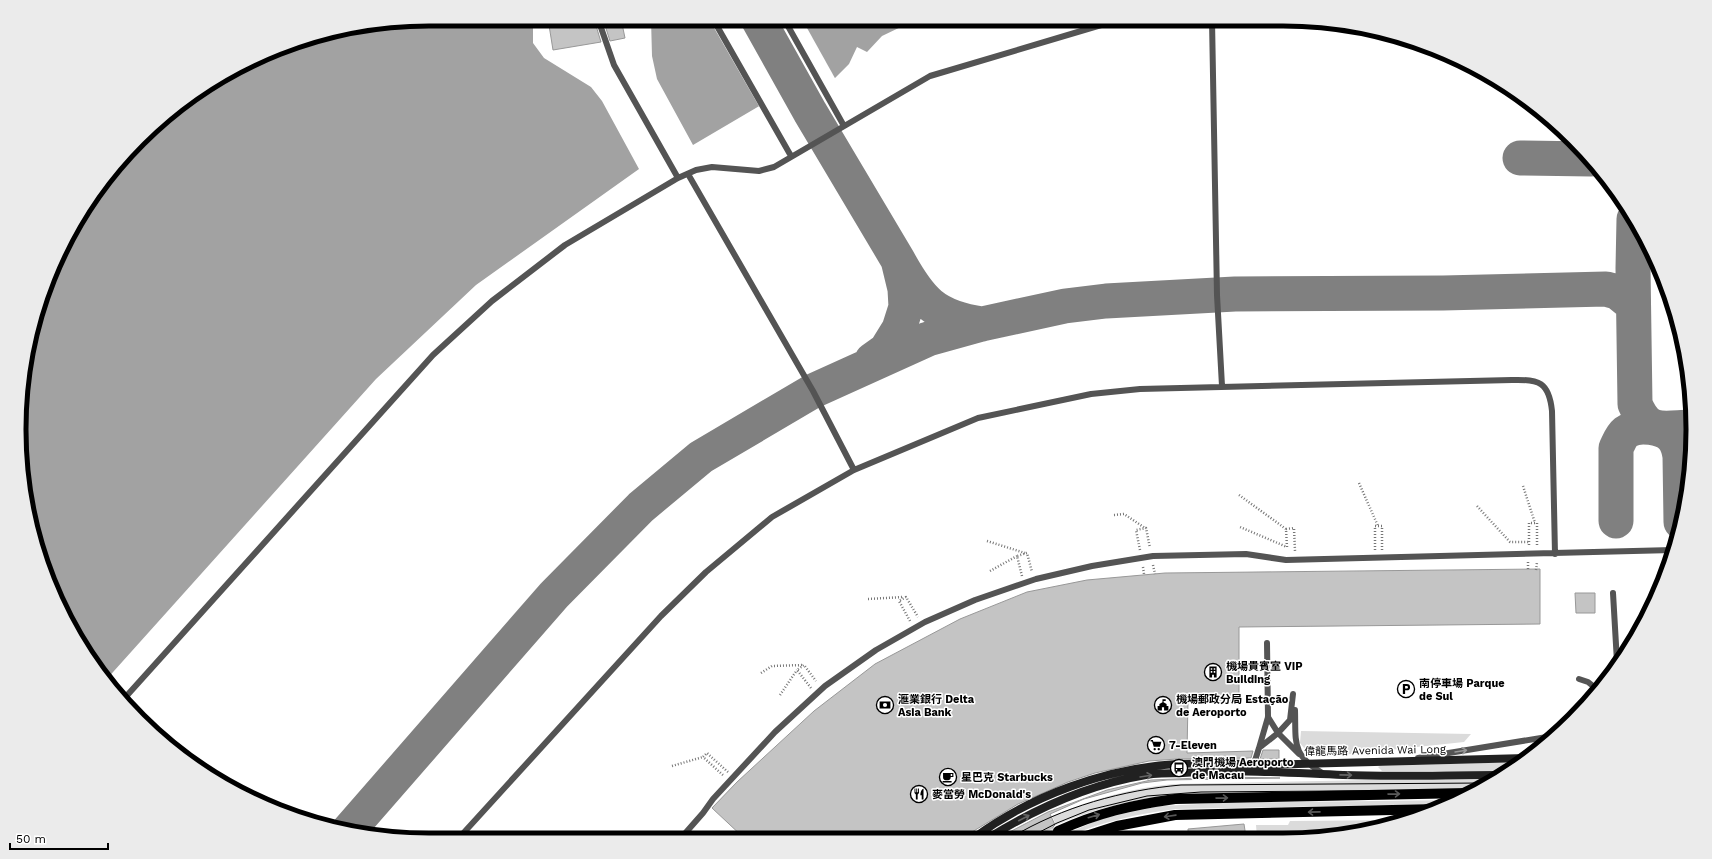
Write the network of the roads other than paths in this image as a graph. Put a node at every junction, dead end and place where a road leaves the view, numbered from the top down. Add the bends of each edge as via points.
1 (600, 26) edge
2 (717, 26) edge
3 (788, 26) edge
4 (1098, 26) edge
5 (1212, 26) edge
6 (844, 126) junction
7 (791, 156) junction
8 (688, 174) junction
9 (678, 178) junction
10 (1222, 386) junction
11 (854, 470) junction
12 (1667, 550) edge
13 (1555, 554) junction
14 (1614, 593) dead end
15 (1267, 643) dead end
16 (1617, 656) edge
17 (1579, 679) dead end
18 (1594, 687) edge
19 (126, 696) edge
20 (1268, 717) junction
21 (1278, 733) junction
22 (1543, 738) edge
23 (1259, 748) junction
24 (1300, 755) junction
25 (1516, 758) edge
26 (1395, 762) junction
27 (1248, 771) junction
28 (1324, 774) junction
29 (1491, 775) edge
30 (1456, 793) edge
31 (1416, 810) edge
32 (1058, 831) tunnel mouth
33 (463, 833) edge
34 (685, 833) edge
35 (982, 833) edge
36 (996, 833) edge
37 (1095, 833) edge

1 - 9 lane via 614,65
2 - 7 lane
3 - 6 lane
4 - 6 lane via 930,76
5 - 10 lane via 1217,295
6 - 7 lane
7 - 8 lane via 759,172 712,167
8 - 9 lane
8 - 11 lane via 813,391
9 - 19 lane via 565,245 492,301 433,355
10 - 11 lane via 1140,389 1091,394 978,418
10 - 13 lane via 1512,380 1539,382 1547,388 1551,398
11 - 33 lane via 772,517 706,572 662,616
12 - 13 lane
13 - 34 lane via 1286,560 1246,554 1153,556 1036,579 975,600 925,622 876,650 825,686 775,732
14 - 16 lane
15 - 20 lane
17 - 18 lane
20 - 21 lane
20 - 23 lane
21 - 23 lane
21 - 24 lane
21 - 24 lane via 1290,720 1293,694 1296,743
26 -> 22 lane
23 - 27 lane via 1253,766
24 - 28 lane
25 - 26 street, 偉龍馬路 Avenida Wai Long
26 - 35 street, 偉龍馬路 Avenida Wai Long via 1177,764 1138,768 1090,781 1043,798
27 - 28 street, 偉龍馬路 Avenida Wai Long
36 -> 27 street, 偉龍馬路 Avenida Wai Long via 1052,804 1106,785 1147,775
28 -> 29 street, 偉龍馬路 Avenida Wai Long
32 -> 30 main road via 1085,819 1113,811 1174,799
31 -> 37 main road via 1175,815 1117,826

